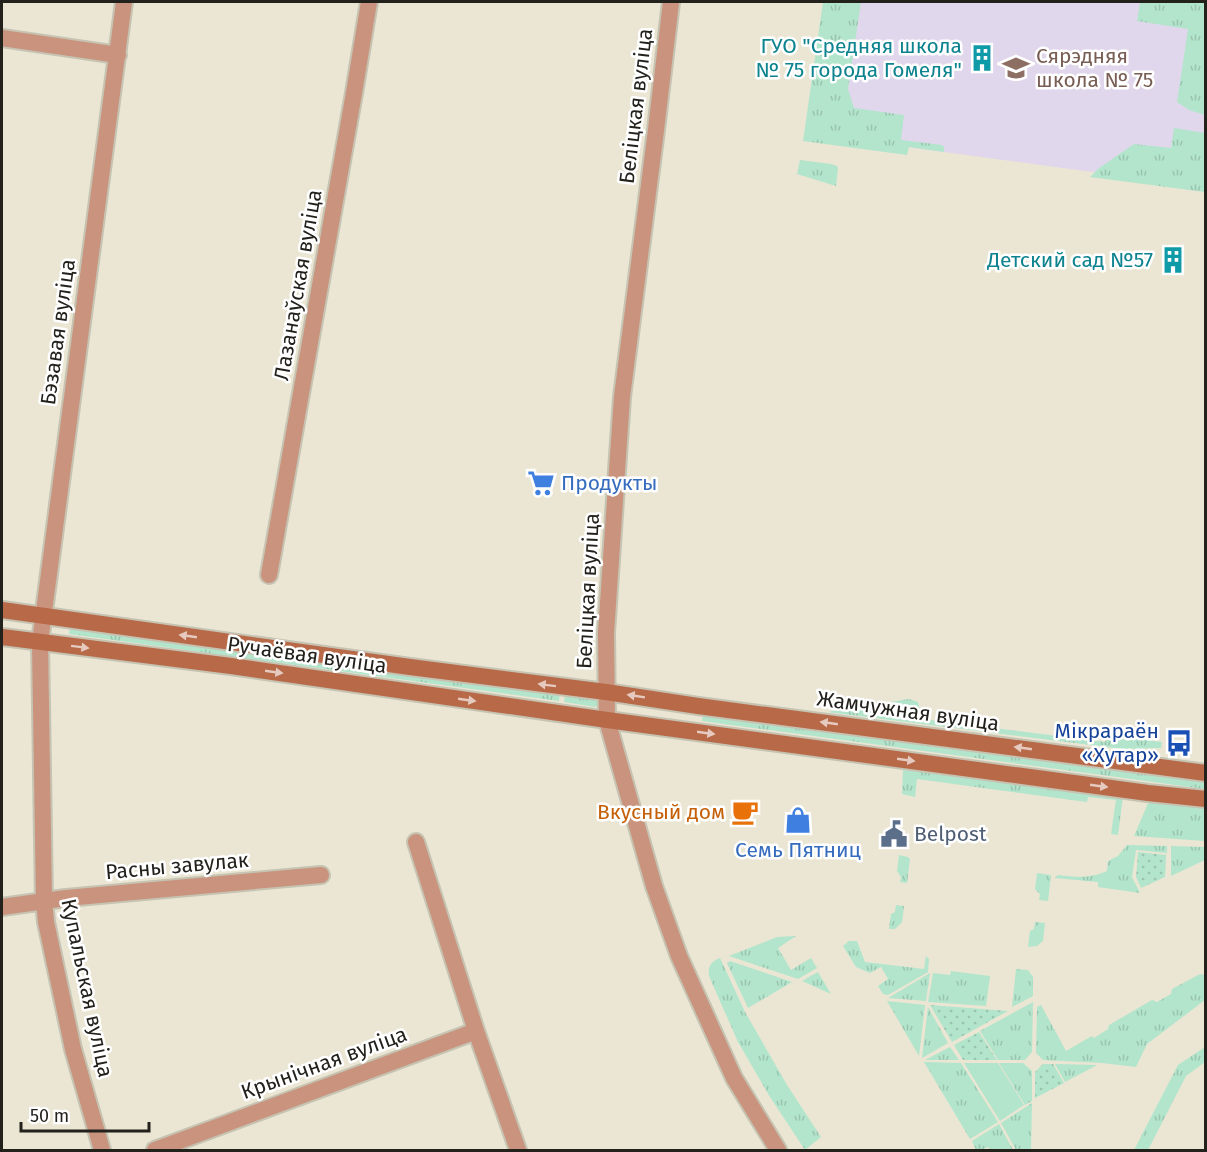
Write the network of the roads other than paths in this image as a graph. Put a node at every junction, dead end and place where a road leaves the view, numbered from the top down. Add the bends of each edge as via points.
1 (124, 2) edge
2 (369, 2) edge
3 (671, 2) edge
4 (2, 38) edge
5 (118, 55) junction
6 (269, 575) dead end
7 (2, 610) edge
8 (43, 616) junction
9 (2, 637) edge
10 (40, 642) junction
11 (606, 692) junction
12 (607, 720) junction
13 (1206, 773) edge
14 (1206, 799) edge
15 (416, 842) dead end
16 (321, 875) dead end
17 (44, 901) junction
18 (2, 908) edge
19 (476, 1031) junction
20 (102, 1150) edge
21 (155, 1150) edge
22 (518, 1150) edge
23 (778, 1150) edge

1 - 5 street, Бэзавая вуліца
2 - 6 street, Лазанаўская вуліца
3 - 11 street, Беліцкая вуліца via 622,397 606,633
4 - 5 street
5 - 8 street, Бэзавая вуліца
7 - 8 main road, Ручаёвая вуліца
8 - 10 street, Купальская вуліца
11 -> 8 main road, Ручаёвая вуліца
9 - 10 main road, Ручаёвая вуліца
10 -> 12 main road, Ручаёвая вуліца
10 - 17 street, Купальская вуліца
11 - 12 street, Беліцкая вуліца
13 -> 11 main road, Жамчужная вуліца
12 -> 14 main road
12 - 23 street, Беліцкая вуліца via 654,886 679,957 734,1078
15 - 19 street
16 - 17 street, Расны завулак
17 - 18 street, Расны завулак
17 - 20 street, Купальская вуліца via 73,1049
19 - 21 street, Крынічная вуліца
19 - 22 street

